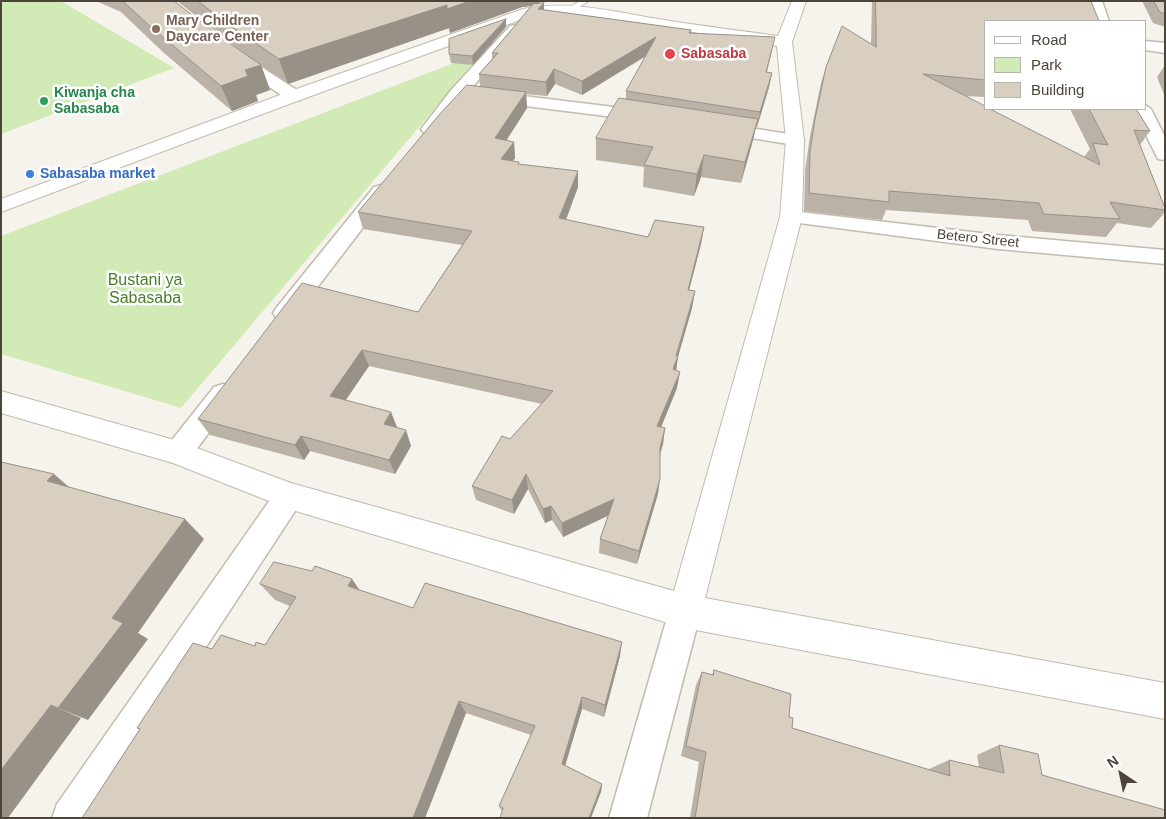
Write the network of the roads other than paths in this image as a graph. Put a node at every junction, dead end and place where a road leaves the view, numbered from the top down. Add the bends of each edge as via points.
1 (586, 1) edge
2 (799, 1) edge
3 (1095, 1) edge
4 (568, 10) junction
5 (528, 12) junction
6 (1102, 20) edge
7 (784, 42) junction
8 (1146, 46) edge
9 (223, 47) edge
10 (1165, 48) edge
11 (458, 93) junction
12 (294, 96) junction
13 (1142, 110) edge
14 (667, 119) edge
15 (706, 126) edge
16 (795, 140) junction
17 (418, 144) edge
18 (1165, 155) edge
19 (396, 172) edge
20 (1, 206) edge
21 (791, 217) junction
22 (1165, 257) edge
23 (275, 326) edge
24 (232, 381) edge
25 (1, 402) edge
26 (178, 453) junction
27 (289, 496) junction
28 (685, 611) junction
29 (1165, 701) edge
30 (71, 818) edge
31 (628, 818) edge

1 - 4 lane
2 - 7 street
3 - 6 street
4 - 5 street via 551,8
4 - 7 street
5 - 11 street
5 - 12 street
7 - 16 street
8 - 10 street
9 - 12 street
11 - 14 street
11 - 17 street
12 - 20 street
13 - 18 street
15 - 16 street
16 - 21 street
19 - 23 street
21 - 22 street, Betero Street via 998,242
21 - 28 street
24 - 26 street
25 - 26 street
26 - 27 street
27 - 28 street
27 - 30 street
28 - 29 street
28 - 31 street

